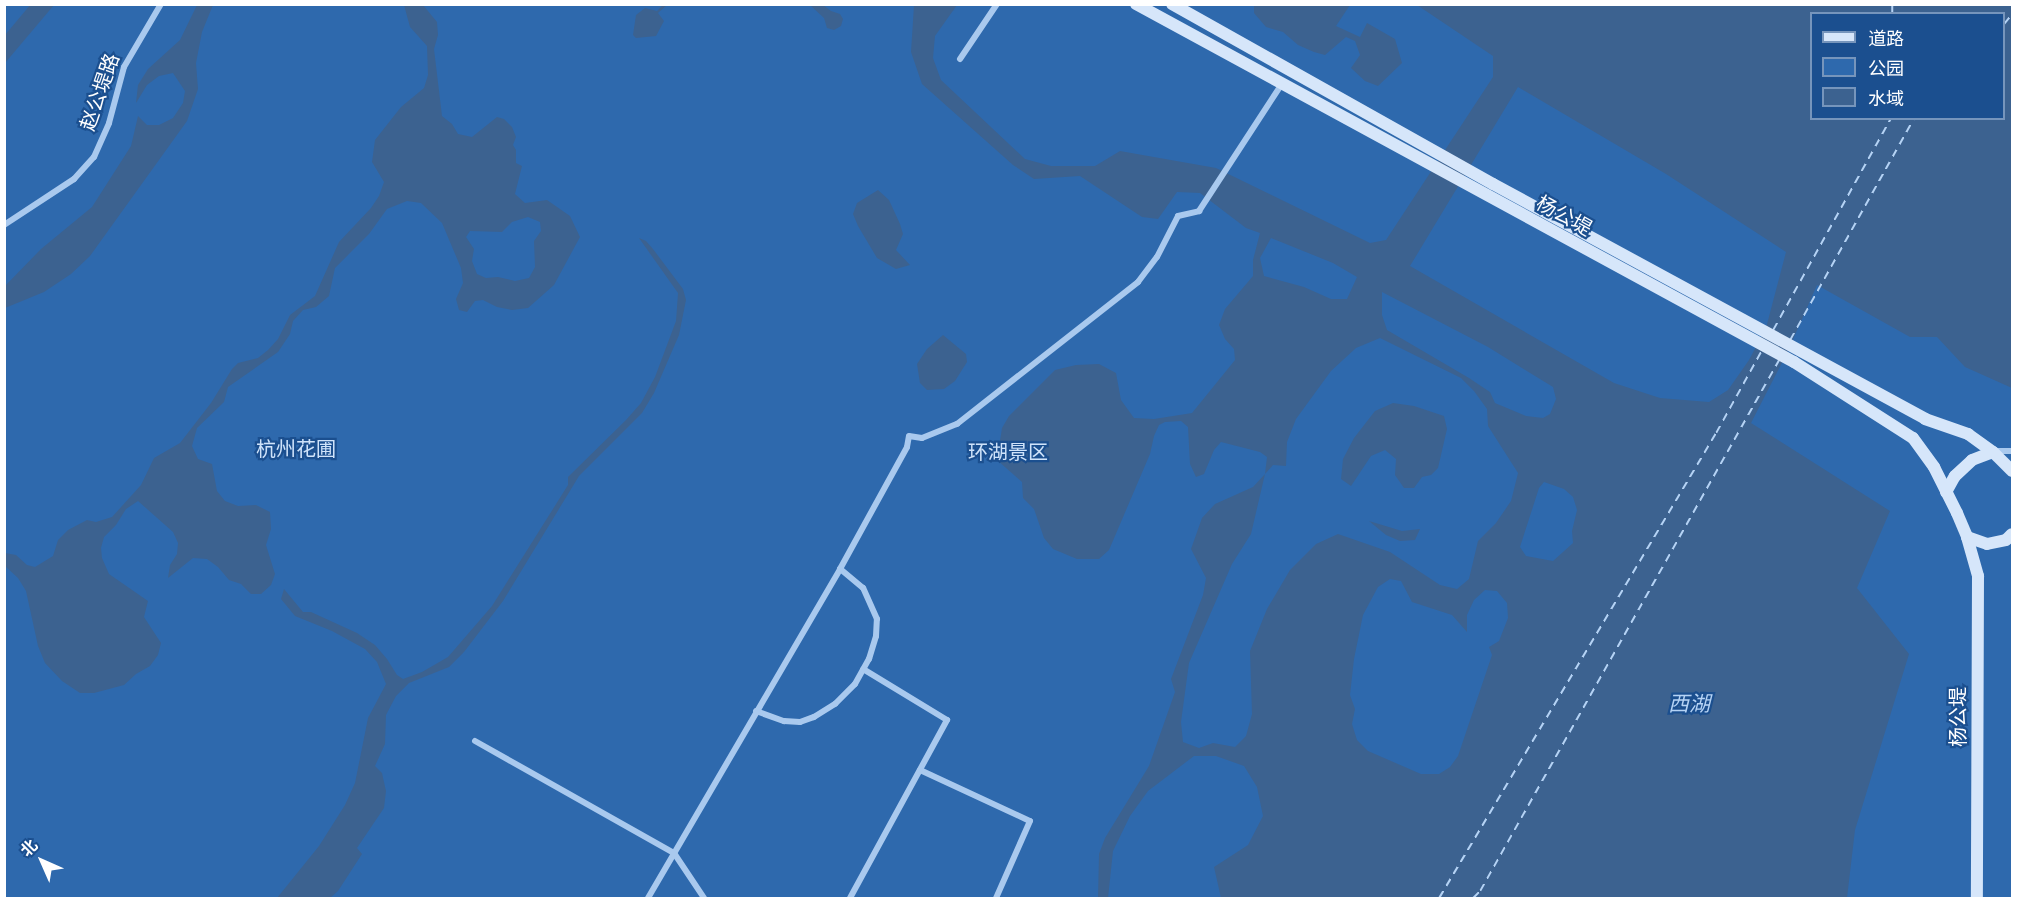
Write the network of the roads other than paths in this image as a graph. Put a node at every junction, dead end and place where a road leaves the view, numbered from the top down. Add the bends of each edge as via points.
1 (161, 4) edge
2 (997, 4) edge
3 (1136, 4) edge
4 (1172, 4) edge
5 (960, 59) dead end
6 (1281, 85) junction
7 (1426, 154) junction
8 (1490, 190) junction
9 (4, 225) edge
10 (1798, 357) junction
11 (2013, 451) edge
12 (1993, 452) junction
13 (2013, 471) edge
14 (1946, 492) junction
15 (2013, 534) edge
16 (1967, 537) junction
17 (840, 570) junction
18 (863, 669) junction
19 (756, 711) junction
20 (475, 741) dead end
21 (920, 770) junction
22 (674, 853) junction
23 (648, 898) edge
24 (704, 898) edge
25 (850, 898) edge
26 (996, 898) edge
27 (1977, 898) edge

1 - 9 street, 赵公堤路 via 124,67 109,123 94,157 74,180
2 - 5 street
3 - 6 main road, 杨公堤
4 - 7 main road, 杨公堤
6 - 7 main road, 杨公堤
6 - 17 street via 1199,211 1178,216 1157,257 1138,282 968,417 942,433 922,438 909,436 907,447
7 - 8 main road, 杨公堤
8 - 10 main road, 杨公堤 via 1754,326
8 - 10 main road, 杨公堤 via 1746,337
10 - 12 main road, 杨公堤 via 1925,419 1968,434
10 - 14 main road, 杨公堤 via 1912,438 1934,467
11 - 12 street
12 - 13 main road, 杨公堤
12 - 14 main road via 1971,460
14 - 16 main road, 杨公堤
15 - 16 main road via 2006,540 1987,544
16 - 27 main road, 杨公堤 via 1978,576
17 - 18 street via 863,588 877,619 876,636
17 - 19 street
18 - 19 street via 855,684 835,704 814,717 800,722 784,721
18 - 21 street via 947,720
19 - 22 street
20 - 22 street
21 - 25 street
21 - 26 street via 1030,820
22 - 23 street
22 - 24 street

